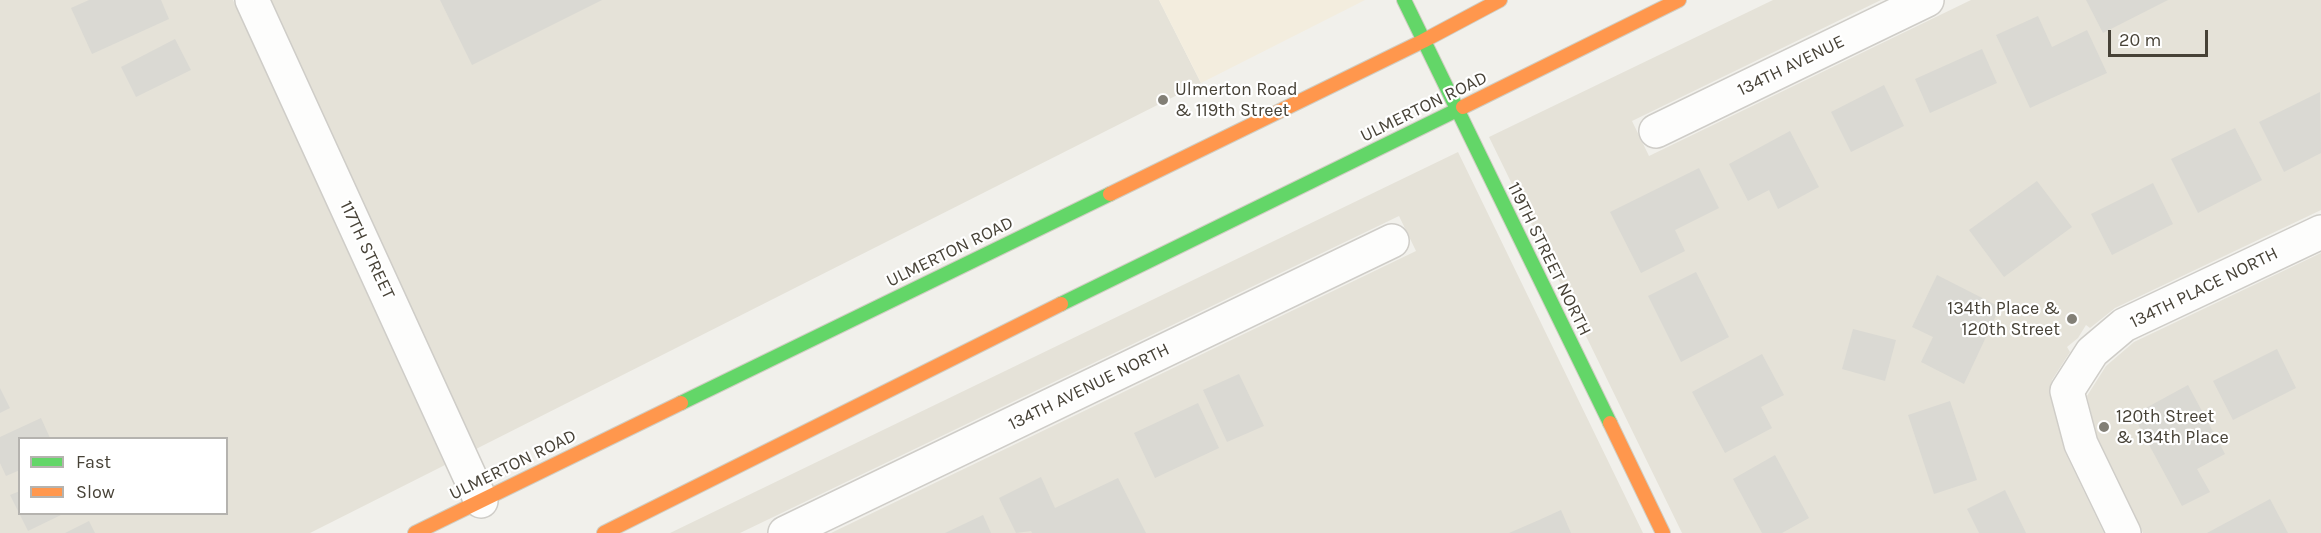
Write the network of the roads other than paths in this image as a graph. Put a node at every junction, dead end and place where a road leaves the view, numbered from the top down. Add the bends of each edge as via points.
1 (252, 0) edge
2 (1404, 0) edge
3 (1500, 0) edge
4 (1679, 0) edge
5 (1927, 0) edge
6 (1423, 41) junction
7 (1457, 111) junction
8 (1656, 131) dead end
9 (2321, 232) edge
10 (1392, 241) dead end
11 (476, 511) junction
12 (415, 533) edge
13 (604, 533) edge
14 (785, 533) edge
15 (1663, 533) edge
16 (2124, 533) edge

1 - 11 street, 117TH STREET
2 - 6 main road, 119TH STREET NORTH
3 - 6 main road, ULMERTON ROAD
4 - 7 main road, ULMERTON ROAD
5 - 8 street, 134TH AVENUE
6 - 7 main road, 119TH STREET NORTH
6 - 11 main road, ULMERTON ROAD
7 - 13 main road, ULMERTON ROAD
7 - 15 main road, 119TH STREET NORTH
9 - 16 street, 134TH PLACE NORTH via 2124,325 2092,352 2067,391 2081,444
10 - 14 street, 134TH AVENUE NORTH
11 - 12 main road, ULMERTON ROAD

